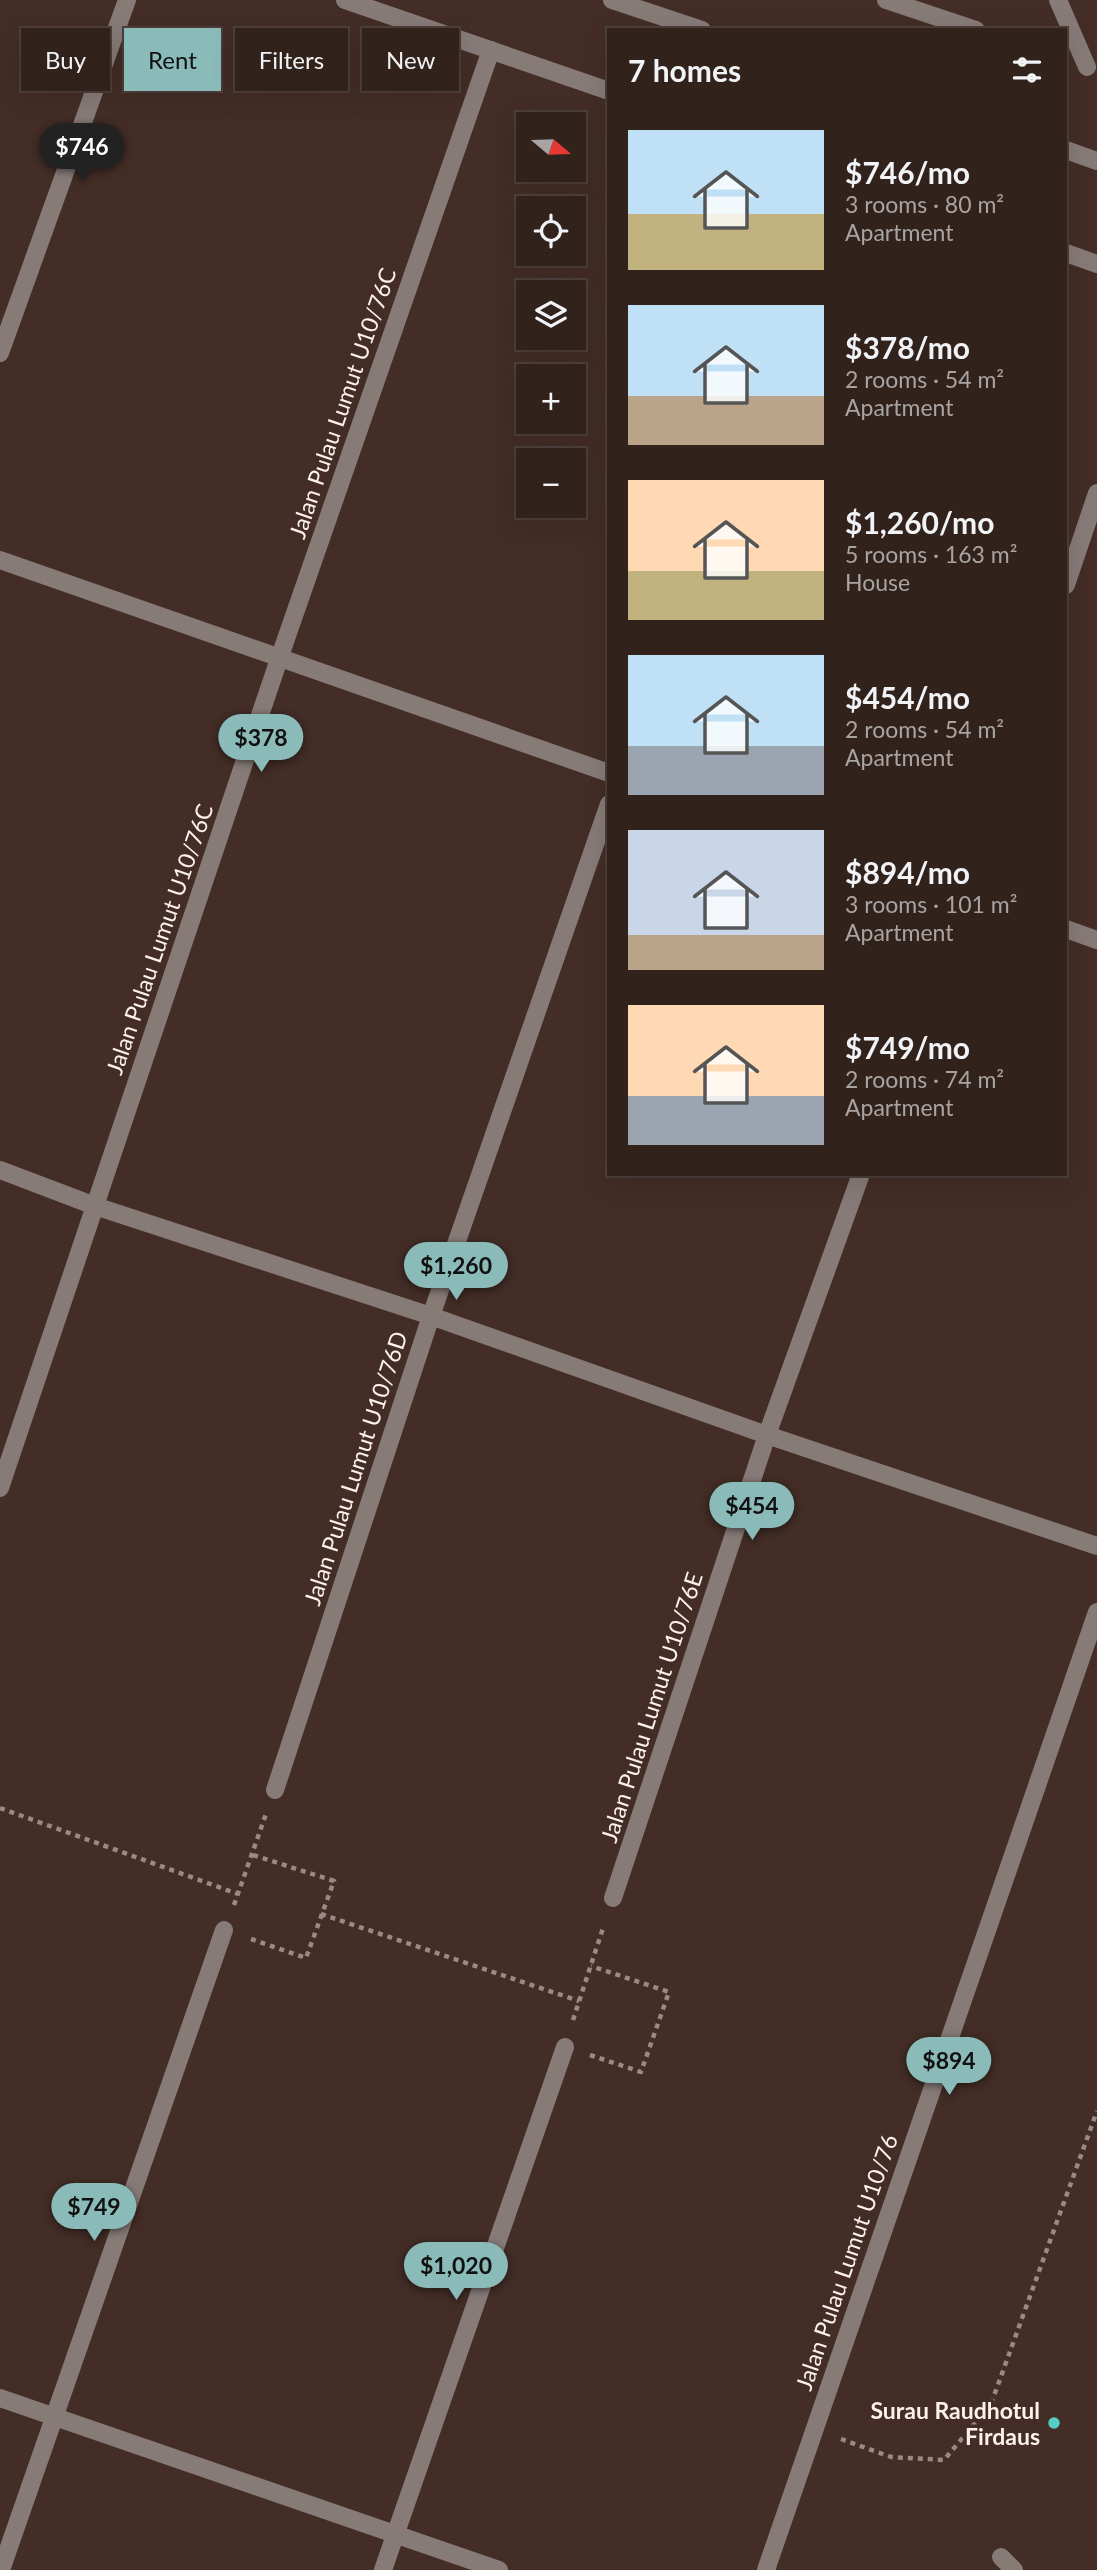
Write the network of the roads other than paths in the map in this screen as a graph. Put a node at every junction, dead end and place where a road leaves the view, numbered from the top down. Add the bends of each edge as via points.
1 (127, 0) edge
2 (345, 0) edge
3 (612, 0) edge
4 (886, 0) edge
5 (1058, 0) edge
6 (696, 28) edge
7 (970, 28) edge
8 (491, 50) junction
9 (1067, 60) edge
10 (1092, 69) edge
11 (607, 90) edge
12 (1067, 150) edge
13 (1097, 161) edge
14 (1067, 253) edge
15 (1097, 264) edge
16 (0, 353) edge
17 (1097, 493) edge
18 (0, 560) edge
19 (1067, 582) edge
20 (279, 659) junction
21 (607, 772) edge
22 (607, 810) edge
23 (1067, 929) edge
24 (1097, 940) edge
25 (0, 1170) edge
26 (860, 1176) edge
27 (96, 1206) junction
28 (431, 1316) junction
29 (767, 1435) junction
30 (0, 1488) edge
31 (1097, 1546) edge
32 (1097, 1612) edge
33 (275, 1790) road end
34 (613, 1898) road end
35 (225, 1930) road end
36 (565, 2047) road end
37 (0, 2398) edge
38 (54, 2416) junction
39 (395, 2535) junction
40 (1, 2570) edge
41 (383, 2570) edge
42 (499, 2570) edge
43 (766, 2570) edge

1 - 16 street
2 - 8 street
3 - 6 street
4 - 7 street
5 - 10 street
8 - 11 street
8 - 20 street, Jalan Pulau Lumut U10/76C
9 - 10 street
12 - 13 street
14 - 15 street
17 - 19 street
18 - 20 street
20 - 21 street
20 - 27 street, Jalan Pulau Lumut U10/76C
22 - 28 street, Jalan Pulau Lumut U10/76D
23 - 24 street
25 - 27 street
26 - 29 street, Jalan Pulau Lumut U10/76E
27 - 28 street
27 - 30 street, Jalan Pulau Lumut U10/76C
28 - 29 street
28 - 33 street, Jalan Pulau Lumut U10/76D
29 - 31 street
29 - 34 street, Jalan Pulau Lumut U10/76E
32 - 43 street, Jalan Pulau Lumut U10/76
35 - 38 street
36 - 39 street
37 - 38 street
38 - 39 street
38 - 40 street
39 - 41 street
39 - 42 street

